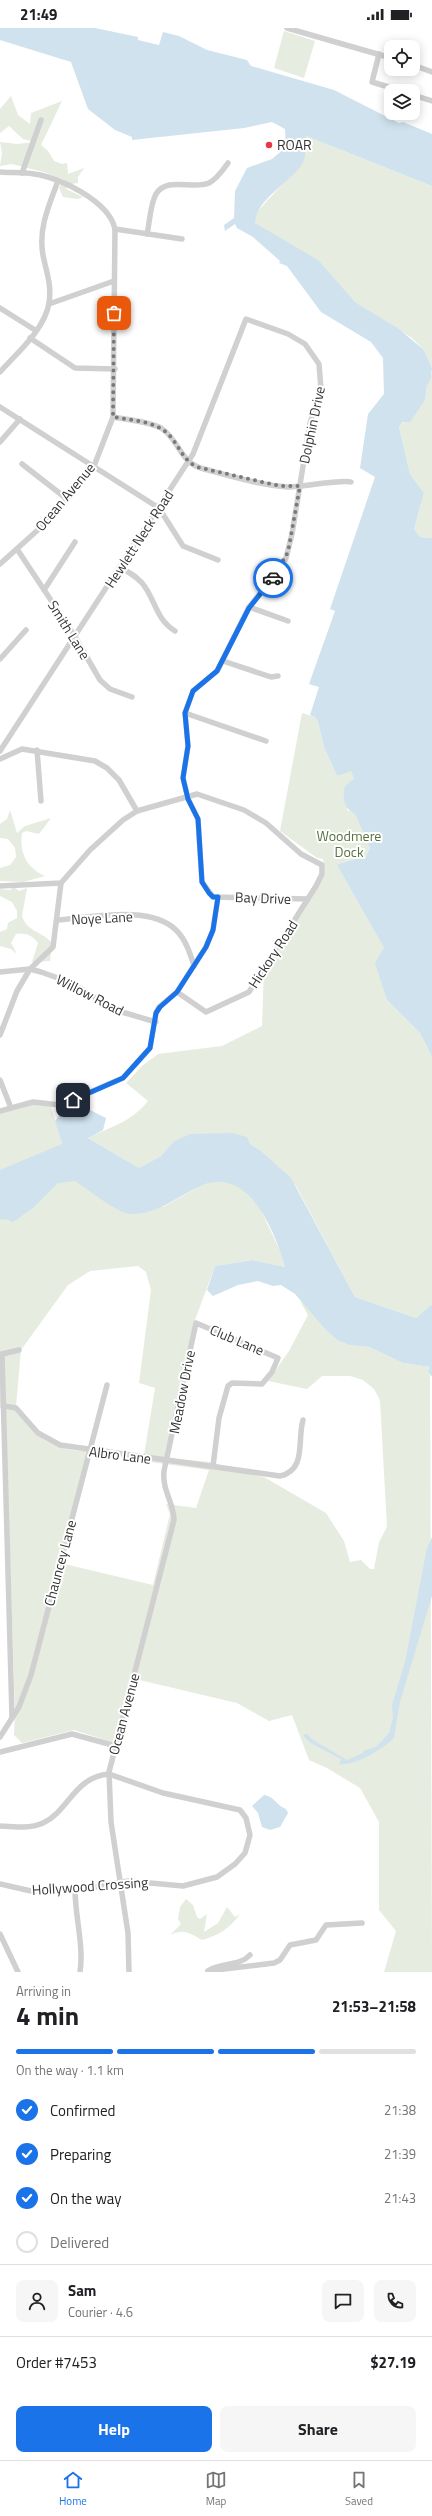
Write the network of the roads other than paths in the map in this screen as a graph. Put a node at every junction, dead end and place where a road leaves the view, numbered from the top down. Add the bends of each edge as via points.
1 (287, 28) edge
2 (379, 54) junction
3 (384, 56) edge
4 (420, 68) edge
5 (432, 72) edge
6 (384, 86) edge
7 (420, 97) edge
8 (432, 101) edge
9 (41, 120) dead end
10 (228, 163) dead end
11 (0, 172) edge
12 (22, 173) junction
13 (58, 181) junction
14 (115, 229) junction
15 (147, 234) junction
16 (182, 239) dead end
17 (114, 281) junction
18 (49, 304) junction
19 (0, 308) edge
20 (252, 321) joint
21 (36, 330) junction
22 (30, 338) junction
23 (115, 368) junction
24 (1, 371) edge
25 (0, 407) edge
26 (113, 417) junction
27 (20, 420) junction
28 (0, 442) edge
29 (188, 463) junction
30 (22, 464) dead end
31 (94, 466) junction
32 (351, 482) dead end
33 (300, 486) junction
34 (67, 499) junction
35 (159, 508) junction
36 (76, 542) dead end
37 (17, 549) junction
38 (218, 560) dead end
39 (0, 564) edge
40 (120, 567) junction
41 (44, 590) junction
42 (249, 608) junction
43 (288, 621) dead end
44 (26, 630) dead end
45 (175, 631) dead end
46 (75, 637) junction
47 (0, 659) edge
48 (223, 661) junction
49 (278, 676) dead end
50 (132, 696) dead end
51 (185, 713) junction
52 (266, 741) dead end
53 (37, 750) junction
54 (0, 751) edge
55 (0, 759) edge
56 (187, 796) junction
57 (41, 801) dead end
58 (137, 811) junction
59 (61, 883) junction
60 (0, 886) edge
61 (218, 897) junction
62 (308, 899) junction
63 (57, 920) junction
64 (194, 966) junction
65 (30, 969) junction
66 (0, 972) edge
67 (177, 992) junction
68 (156, 1022) junction
69 (0, 1035) edge
70 (0, 1080) edge
71 (11, 1108) junction
72 (0, 1111) edge
73 (196, 1322) joint
74 (19, 1350) dead end
75 (1, 1354) edge
76 (107, 1385) dead end
77 (4, 1406) junction
78 (303, 1420) dead end
79 (89, 1450) junction
80 (168, 1461) junction
81 (213, 1466) junction
82 (12, 1716) junction
83 (0, 1736) edge
84 (116, 1746) junction
85 (0, 1752) edge
86 (109, 1774) junction
87 (0, 1826) edge
88 (119, 1883) junction
89 (0, 1884) edge
90 (75, 1889) junction
91 (362, 1923) dead end
92 (0, 1934) edge
93 (250, 1955) dead end
94 (18, 1972) edge
95 (80, 1972) edge
96 (130, 1972) edge
97 (207, 1972) edge

1 - 2 street
2 - 3 street
2 - 6 street via 372,82
4 - 5 street
7 - 8 street
9 - 12 street
10 - 15 street via 216,177 204,184 165,187 156,194
11 - 12 street
12 - 13 street
13 - 14 street via 97,203 109,216
13 - 18 street via 41,239 50,284
14 - 15 street
14 - 17 street, Ocean Avenue
15 - 16 street
17 - 18 street
17 - 23 street, Ocean Avenue
18 - 21 street
19 - 21 street
20 - 29 street, Hewlett Neck Road via 246,319
20 - 33 street, Dolphin Drive via 300,341 310,349 319,364 321,389 310,424
21 - 22 street
22 - 23 street via 75,368
22 - 24 street
23 - 26 street, Ocean Avenue
25 - 27 street
26 - 29 street via 161,428 170,436
26 - 31 street, Ocean Avenue
27 - 28 street
27 - 31 street
29 - 33 street via 203,469 262,482
29 - 35 street, Hewlett Neck Road
30 - 34 street
31 - 34 street, Ocean Avenue
31 - 35 street
32 - 33 street via 342,480
33 - 42 street, Dolphin Drive via 286,558
34 - 37 street, Ocean Avenue via 50,519
35 - 38 street via 183,546
35 - 40 street, Hewlett Neck Road
36 - 41 street
37 - 39 street, Ocean Avenue
37 - 41 street, Smith Lane
40 - 45 street via 143,583 158,615
40 - 46 street, Hewlett Neck Road
41 - 46 street, Smith Lane
42 - 43 street
42 - 48 street, Dolphin Drive
44 - 47 street
46 - 50 street, Smith Lane via 105,685 118,693
46 - 54 street, Hewlett Neck Road
48 - 49 street via 271,677
48 - 51 street, Dolphin Drive via 212,676 193,691
51 - 52 street
51 - 56 street, Dolphin Drive via 188,746 183,773
53 - 55 street via 18,750
53 - 57 street
53 - 58 street via 83,758 101,764 119,780
56 - 58 street
56 - 61 street, Dolphin Drive via 198,819 202,882 213,897
56 - 62 street, Hickory Road via 206,796 244,810 266,823 301,854 322,865 322,874
58 - 59 street via 111,829
59 - 60 street
59 - 63 street
61 - 62 street, Bay Drive
61 - 64 street via 213,930
62 - 67 street, Hickory Road via 249,992 206,1012
63 - 64 street, Noye Lane via 123,914 163,922 181,936
63 - 65 street via 53,947
64 - 67 street
65 - 66 street, Willow Road
65 - 68 street, Willow Road via 72,983 115,1010
65 - 69 street via 12,1002
67 - 68 street via 160,1007
68 - 71 street via 150,1048 119,1080 60,1105 33,1102
70 - 71 street
71 - 72 street
73 - 80 street, Meadow Drive
73 - 81 street, Club Lane via 278,1358 272,1372 262,1384 232,1383 228,1386 219,1418
74 - 75 street
75 - 77 street
76 - 79 street, Chauncey Lane
77 - 79 street, Albro Lane via 16,1408 32,1428 46,1439 60,1445
77 - 82 street
78 - 81 street, Albro Lane via 299,1461 292,1471 280,1476
79 - 80 street, Albro Lane
79 - 82 street, Chauncey Lane via 31,1675 23,1699
80 - 81 street, Albro Lane
80 - 84 street, Ocean Avenue via 163,1483 174,1520
82 - 83 street, Chauncey Lane
84 - 85 street via 72,1734
84 - 86 street, Ocean Avenue
86 - 87 street via 101,1775 81,1786 43,1823 19,1828
86 - 88 street, Ocean Avenue via 110,1822
86 - 88 street, Hollywood Crossing via 170,1795 236,1808 246,1818 250,1832 248,1846 240,1859 227,1871 211,1879 183,1886 142,1881
88 - 90 street, Hollywood Crossing
88 - 96 street, Ocean Avenue via 128,1934
89 - 90 street, Hollywood Crossing via 31,1891
90 - 95 street via 75,1914 81,1952
91 - 97 street via 326,1926 316,1940 290,1945 280,1960 274,1963
92 - 94 street
93 - 97 street via 242,1962 214,1966

